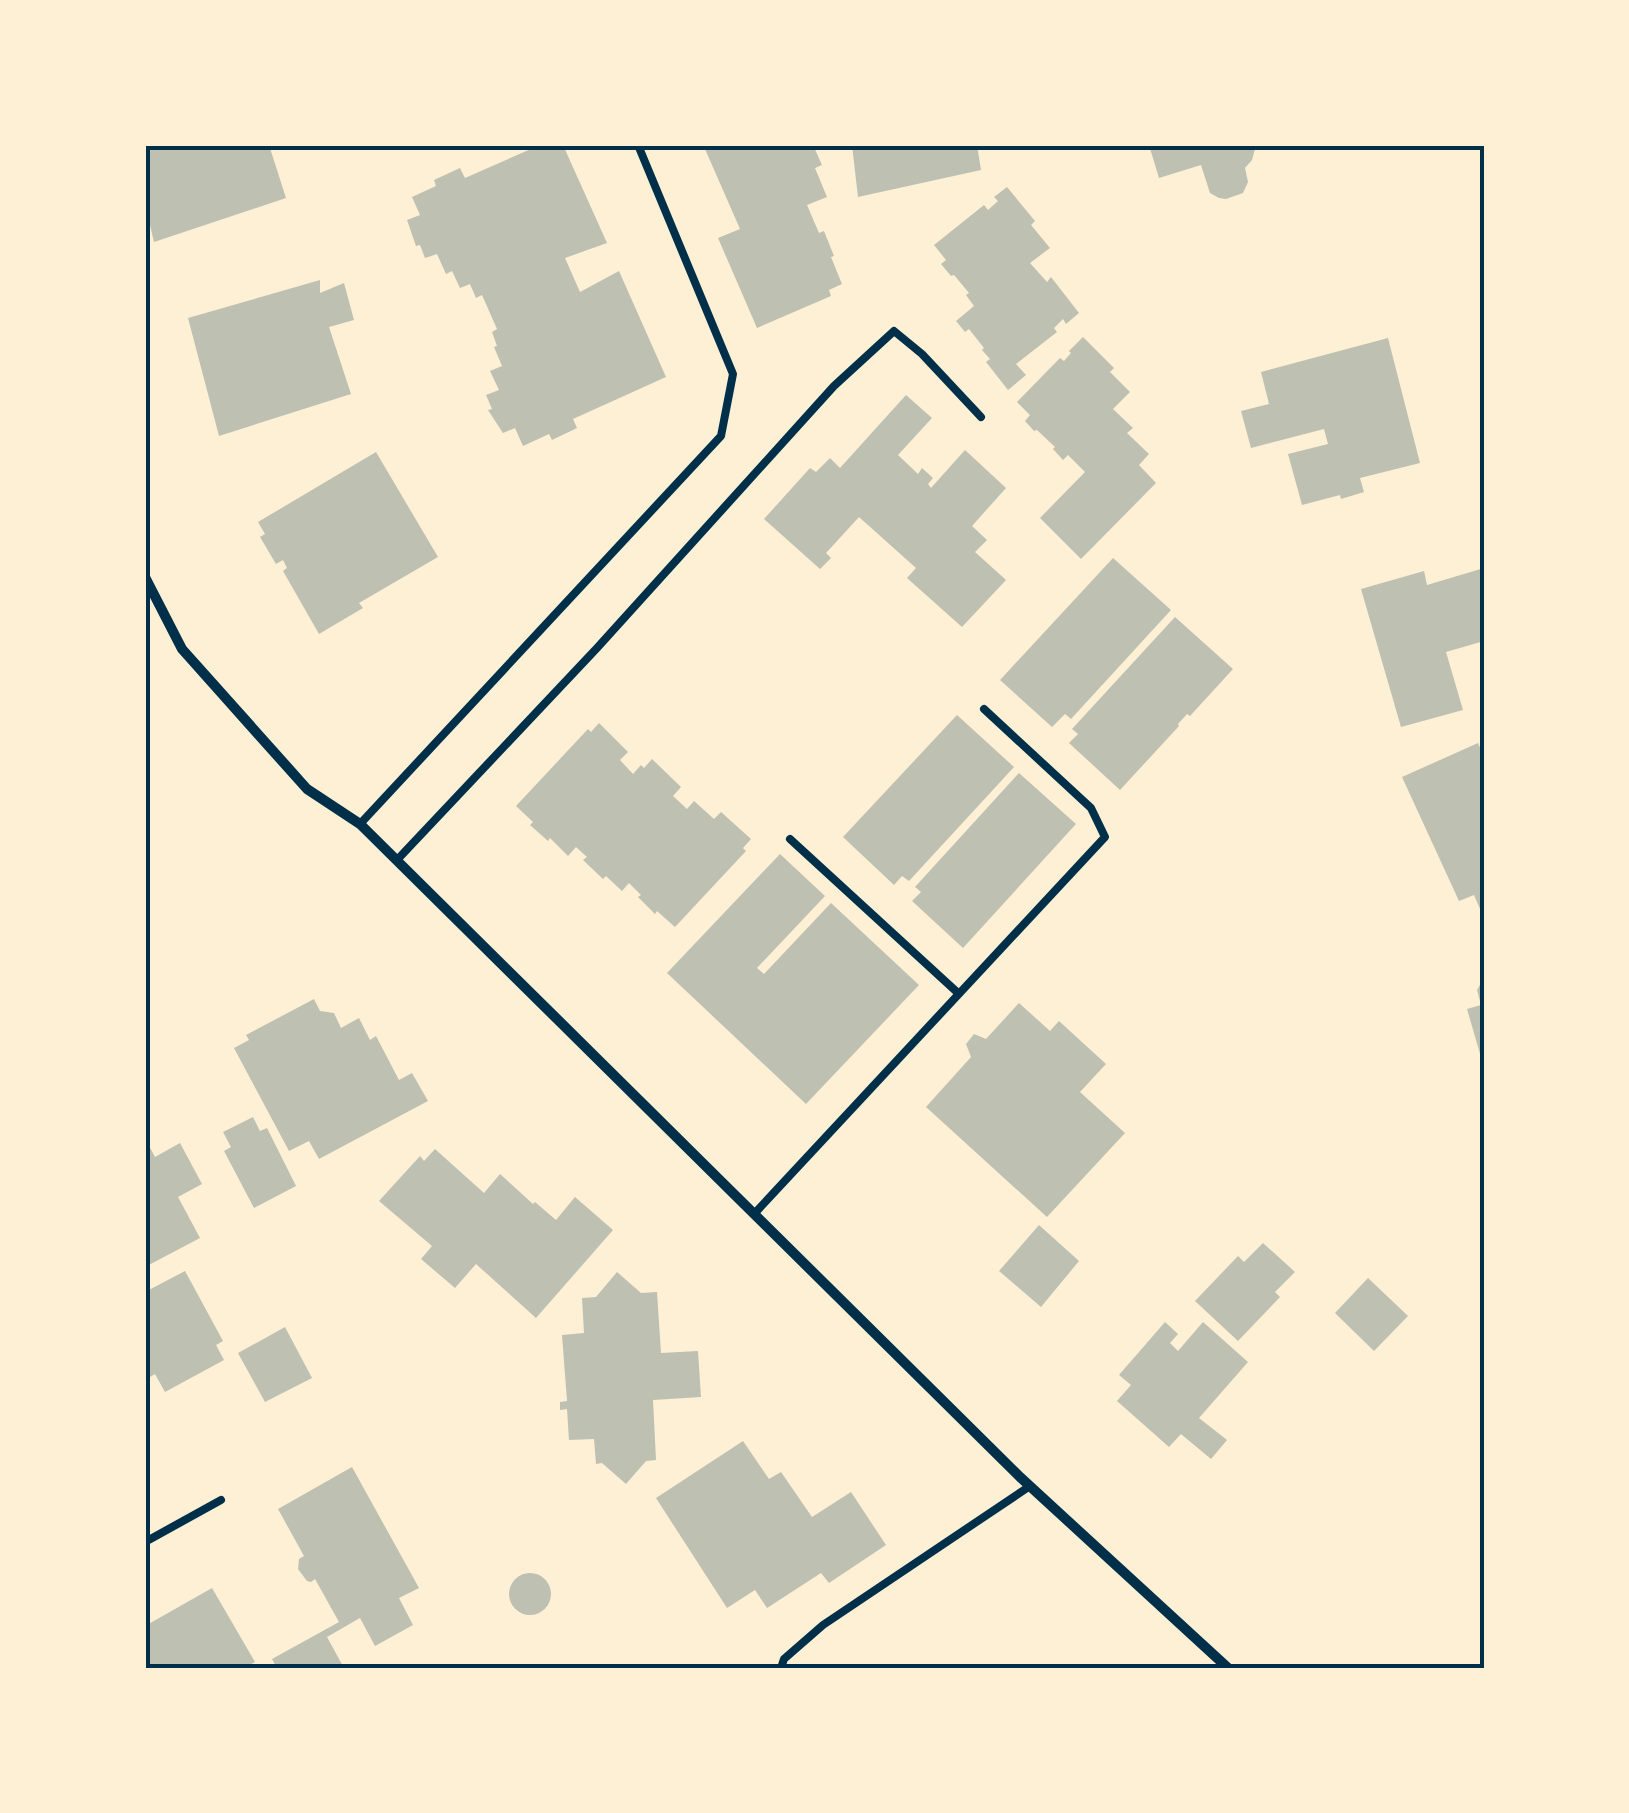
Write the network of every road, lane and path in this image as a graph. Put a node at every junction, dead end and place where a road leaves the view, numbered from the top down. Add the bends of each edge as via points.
1 (638, 145) edge
2 (981, 417) dead end
3 (145, 577) edge
4 (984, 709) dead end
5 (360, 824) junction
6 (790, 839) dead end
7 (397, 860) junction
8 (958, 994) junction
9 (754, 1214) junction
10 (1030, 1486) junction
11 (221, 1500) dead end
12 (145, 1542) edge
13 (781, 1668) edge
14 (1228, 1668) edge

1 - 5 lane via 734,374 720,436
2 - 7 lane via 894,330 834,386
3 - 5 street via 182,649 308,789
4 - 8 lane via 1091,808 1105,836
5 - 7 street
6 - 8 lane
7 - 9 street
8 - 9 lane
9 - 10 street
10 - 13 lane via 823,1625
10 - 14 street
11 - 12 lane

